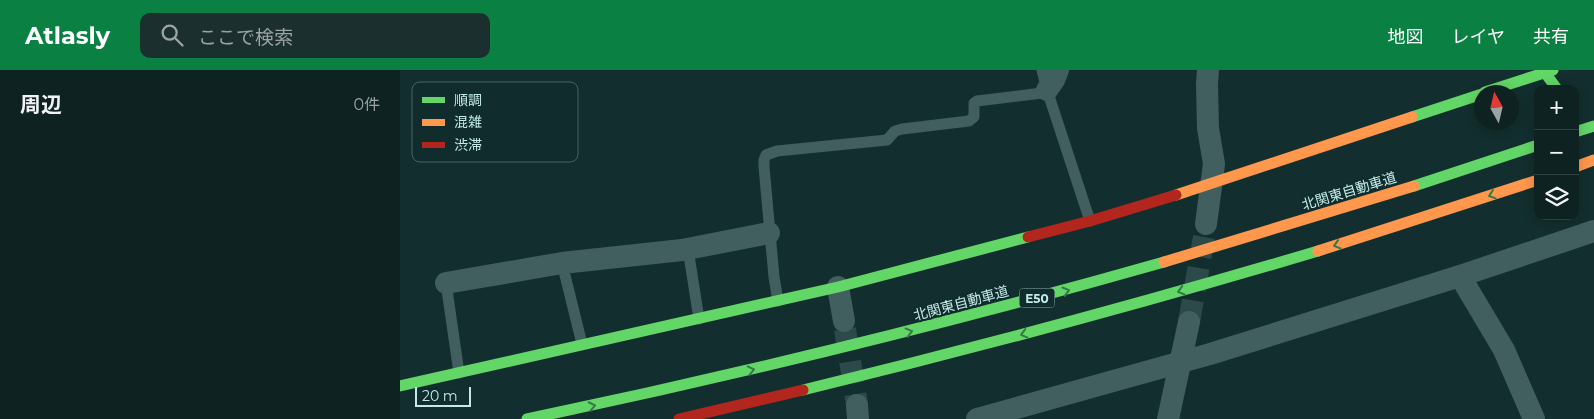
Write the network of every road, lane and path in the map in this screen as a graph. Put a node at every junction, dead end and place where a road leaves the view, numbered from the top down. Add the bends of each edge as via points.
1 (1058, 70) edge
2 (1208, 70) edge
3 (1547, 71) edge
4 (1045, 80) edge
5 (1506, 85) edge
6 (1555, 85) edge
7 (1474, 97) edge
8 (1594, 126) edge
9 (1579, 131) edge
10 (1534, 146) edge
11 (1594, 160) edge
12 (1579, 166) edge
13 (1534, 181) edge
14 (1212, 184) junction
15 (1090, 221) junction
16 (1206, 224) tunnel mouth
17 (1594, 231) edge
18 (769, 233) junction
19 (688, 249) junction
20 (562, 263) junction
21 (1460, 276) junction
22 (446, 282) joint
23 (838, 287) junction
24 (778, 301) junction
25 (699, 319) junction
26 (844, 322) tunnel mouth
27 (1189, 322) tunnel mouth
28 (583, 346) junction
29 (1181, 362) junction
30 (459, 373) junction
31 (400, 386) edge
32 (527, 419) edge
33 (679, 419) edge
34 (977, 419) edge
35 (1168, 419) edge
36 (1534, 419) edge

1 - 4 street via 1054,80
2 - 14 street via 1208,128 1214,164
3 - 5 main road
3 - 6 main road
4 - 15 lane
4 - 18 lane via 1042,92 977,101 974,103 974,116 969,121 895,131 887,140 771,152 764,160
7 - 14 main road
8 - 9 main road
32 -> 10 main road, 北関東自動車道 / E50 via 793,360 1058,293 1305,221
11 - 12 main road
13 -> 33 main road, E50 via 1328,248 1177,292 892,368
14 - 15 main road
14 - 16 street
15 - 23 main road
17 - 21 street
18 - 19 street
18 - 24 lane
19 - 20 street
19 - 25 lane
20 - 22 street
20 - 28 lane
21 - 29 street
21 - 36 street via 1504,350
22 - 30 lane
23 - 24 main road
23 - 26 street
24 - 25 main road
25 - 28 main road
27 - 29 street
28 - 30 main road
29 - 34 street
29 - 35 street
30 - 31 main road

